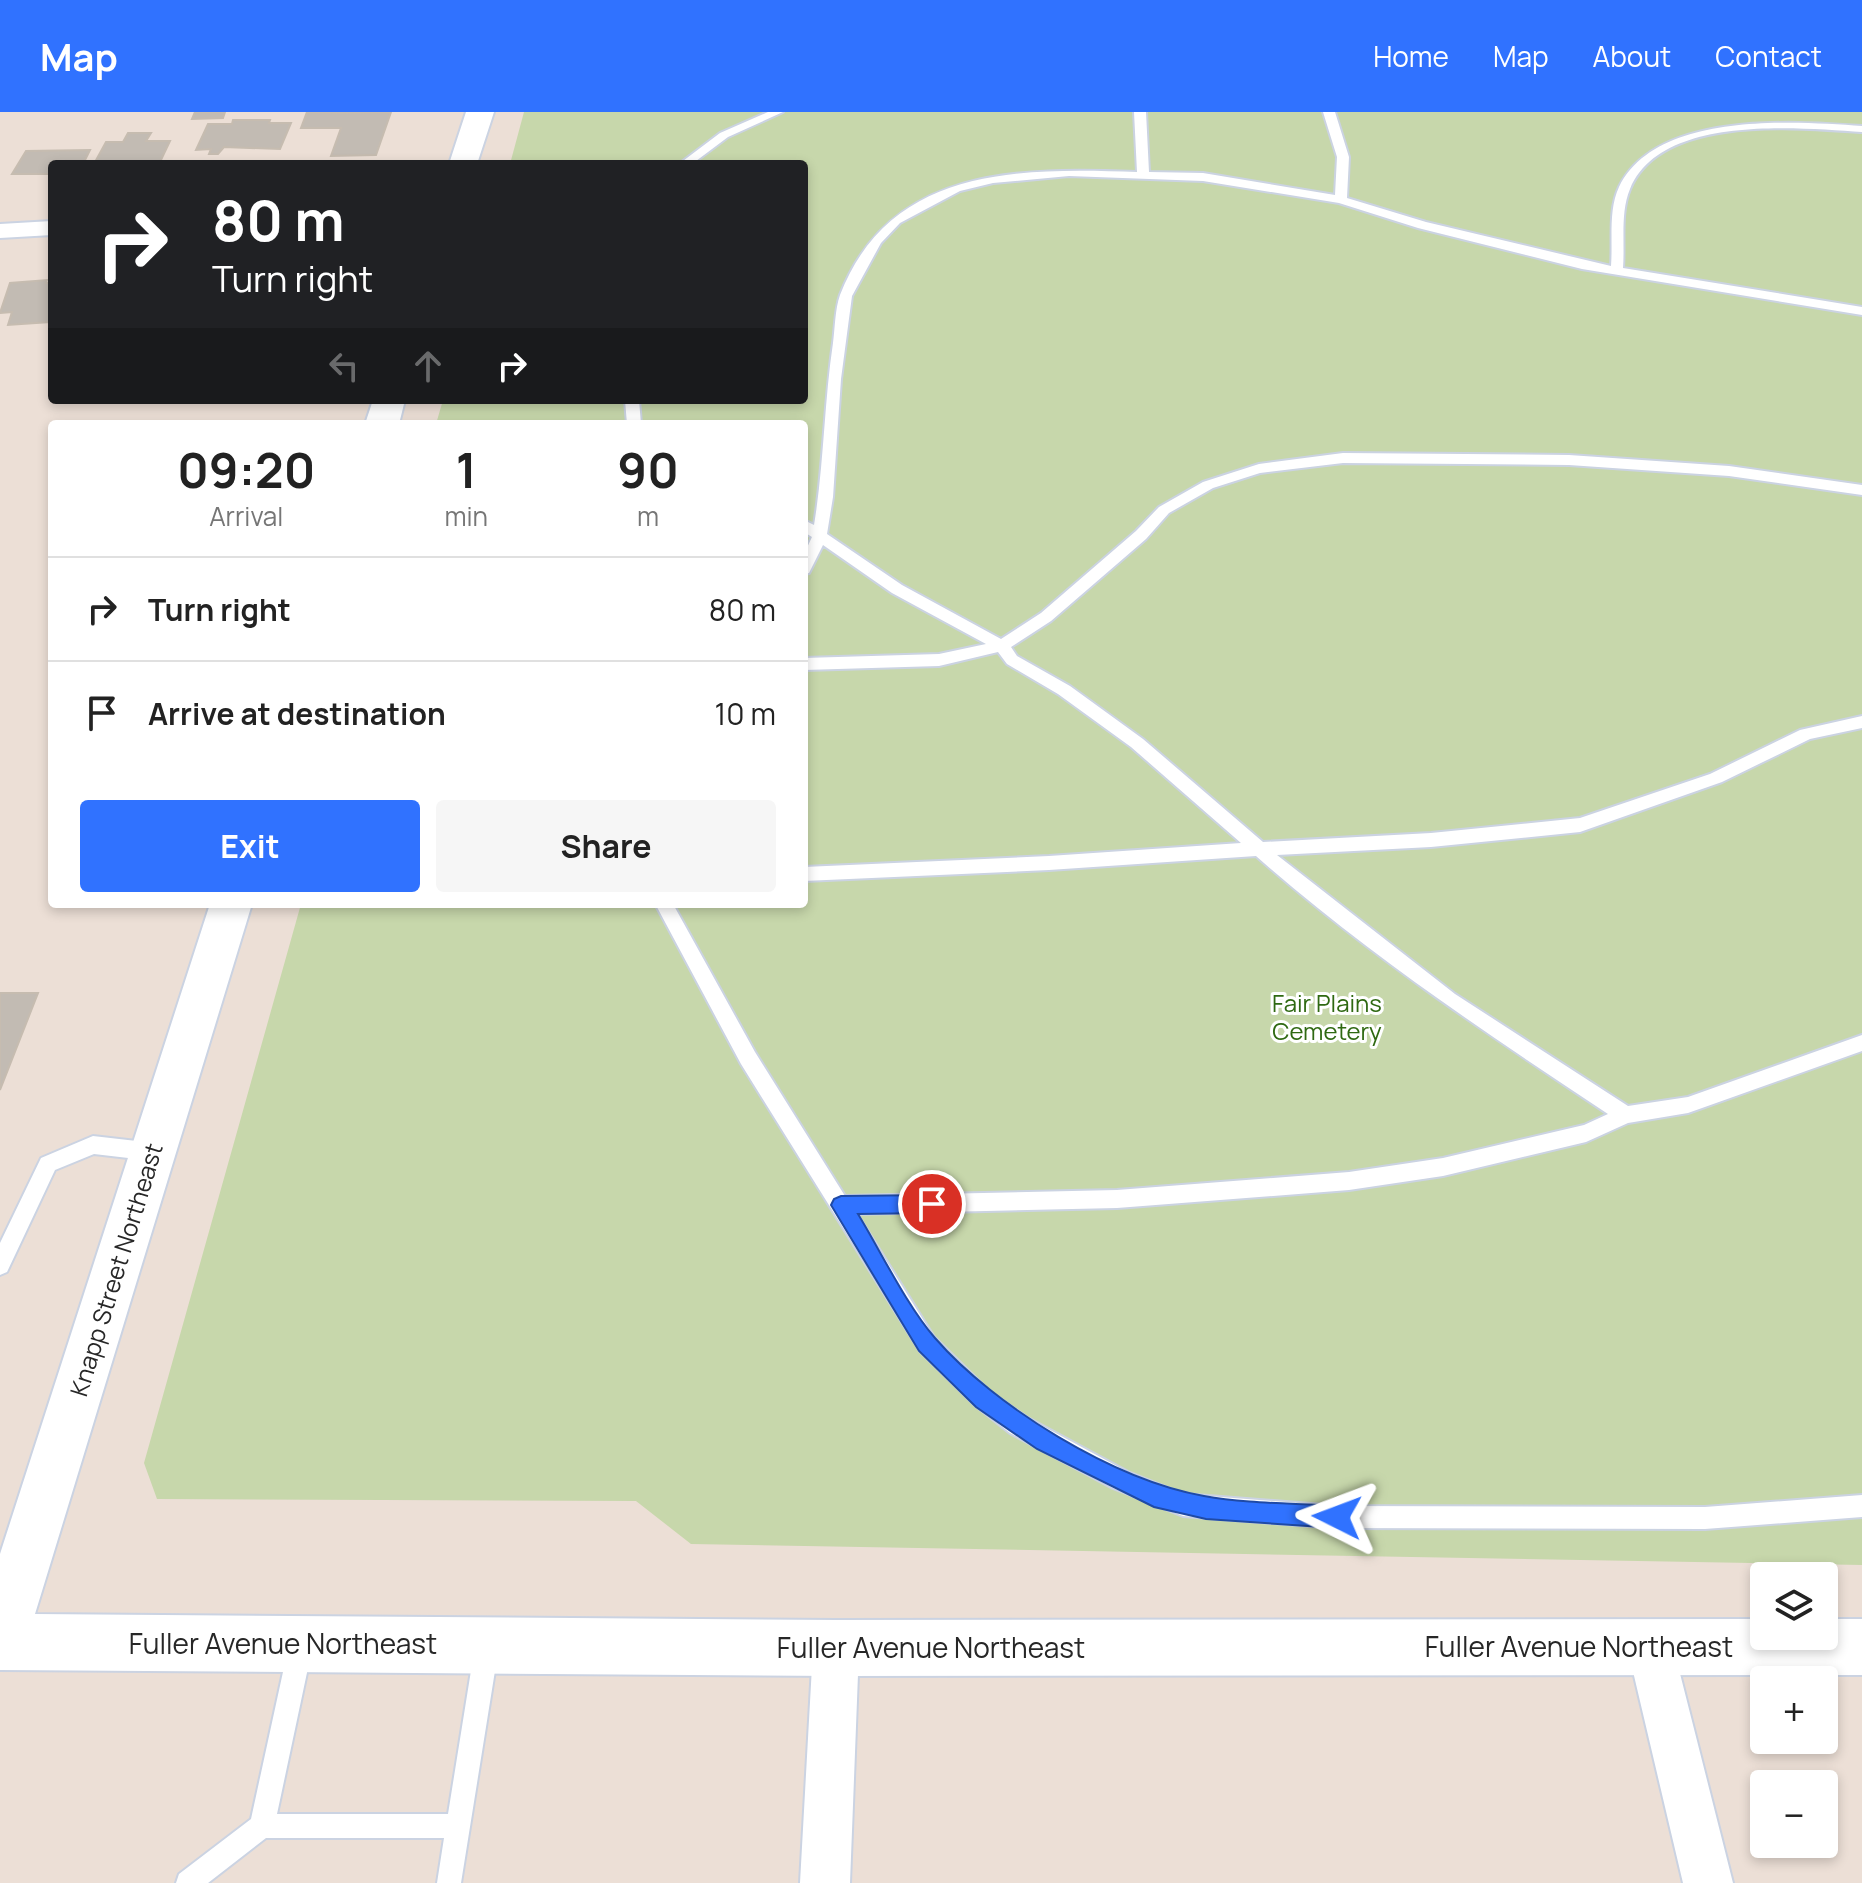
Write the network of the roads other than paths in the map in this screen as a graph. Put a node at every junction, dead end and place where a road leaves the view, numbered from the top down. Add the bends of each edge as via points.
1 (480, 112) edge
2 (777, 112) edge
3 (1140, 112) edge
4 (1329, 112) edge
5 (1862, 129) edge
6 (464, 160) edge
7 (690, 160) edge
8 (1143, 174) junction
9 (1341, 200) junction
10 (48, 228) edge
11 (0, 231) edge
12 (1617, 271) junction
13 (1862, 311) edge
14 (1862, 490) edge
15 (808, 528) edge
16 (820, 535) junction
17 (808, 560) edge
18 (1002, 646) junction
19 (808, 664) edge
20 (1862, 722) edge
21 (1259, 850) junction
22 (808, 874) edge
23 (230, 908) edge
24 (666, 908) edge
25 (1862, 1043) edge
26 (1626, 1115) junction
27 (154, 1152) junction
28 (841, 1205) junction
29 (0, 1265) edge
30 (1862, 1506) edge
31 (0, 1635) edge
32 (0, 1642) edge
33 (301, 1644) junction
34 (487, 1645) junction
35 (1650, 1646) junction
36 (1862, 1647) edge
37 (836, 1648) junction
38 (262, 1826) junction
39 (458, 1826) junction
40 (188, 1883) edge
41 (449, 1883) edge
42 (825, 1883) edge
43 (1708, 1883) edge

1 - 6 main road
2 - 7 lane via 724,135
3 - 8 lane
4 - 9 lane via 1343,157
5 - 12 lane via 1750,127 1664,146 1637,165 1624,189
8 - 9 lane via 1203,177
8 - 16 lane via 1040,175 956,188 896,220 876,241 846,296
9 - 12 lane via 1422,225
10 - 11 street
12 - 13 lane
14 - 18 lane via 1729,471 1594,461 1343,458 1259,469 1208,485 1164,510 1046,617
15 - 16 lane
16 - 17 lane
16 - 18 lane via 897,589
18 - 19 lane via 939,660
18 - 21 lane via 1012,660 1137,743
20 - 21 lane via 1806,734 1716,778 1580,825
21 - 22 lane
21 - 26 lane via 1449,999
23 - 27 main road, Knapp Street Northeast
24 - 28 lane via 748,1058
25 - 26 lane via 1688,1105
26 - 28 lane via 1586,1133 1487,1158 1349,1181 1117,1199
27 - 29 lane via 93,1145 48,1164
27 - 31 main road, Knapp Street Northeast
28 - 30 lane via 927,1344 983,1399 1045,1441 1154,1496 1183,1505 1337,1517 1491,1518 1705,1518
32 - 33 main road, Fuller Avenue Northeast
33 - 34 main road, Fuller Avenue Northeast
33 - 38 lane
34 - 37 main road, Fuller Avenue Northeast
34 - 39 lane
35 - 36 main road, Fuller Avenue Northeast
35 - 37 main road, Fuller Avenue Northeast
35 - 43 street
37 - 42 street
38 - 39 lane
38 - 40 lane
39 - 41 lane

